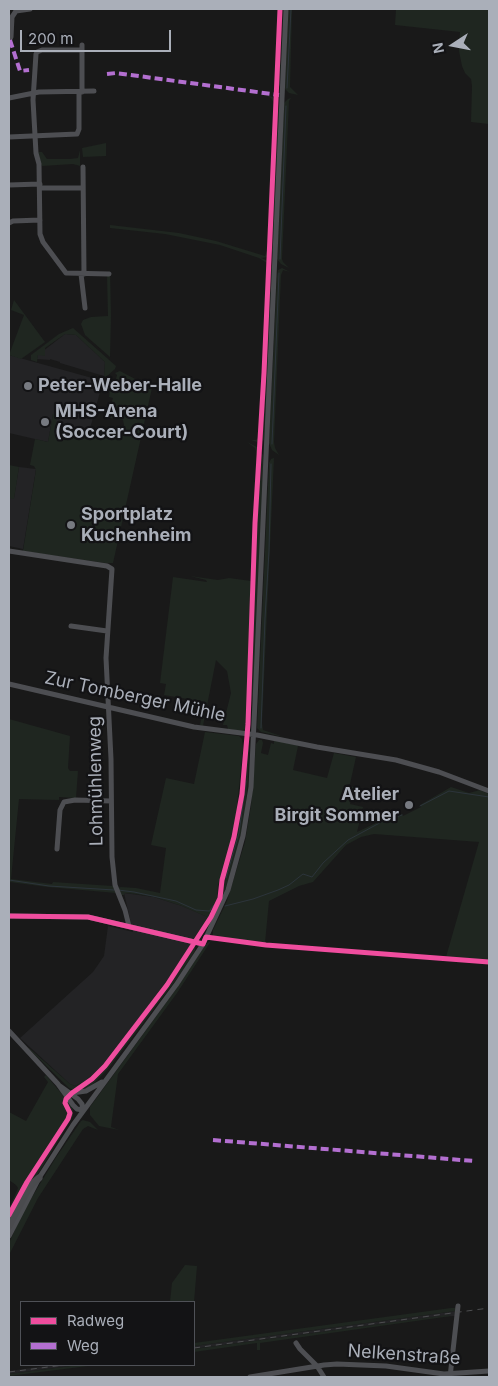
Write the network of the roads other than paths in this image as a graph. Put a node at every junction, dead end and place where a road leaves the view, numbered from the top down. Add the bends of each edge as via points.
1 (30, 9) edge
2 (286, 9) edge
3 (15, 10) edge
4 (9, 41) edge
5 (94, 91) dead end
6 (80, 92) junction
7 (33, 93) junction
8 (9, 98) edge
9 (35, 136) junction
10 (9, 137) edge
11 (83, 167) dead end
12 (9, 185) edge
13 (40, 186) junction
14 (83, 188) junction
15 (40, 220) junction
16 (9, 223) edge
17 (82, 274) junction
18 (109, 274) dead end
19 (86, 308) dead end
20 (9, 551) edge
21 (71, 626) dead end
22 (107, 632) junction
23 (9, 684) edge
24 (108, 707) junction
25 (253, 734) junction
26 (489, 791) edge
27 (111, 801) junction
28 (57, 849) dead end
29 (9, 916) edge
30 (129, 926) junction
31 (203, 944) junction
32 (9, 1031) edge
33 (104, 1080) junction
34 (58, 1084) junction
35 (72, 1093) junction
36 (83, 1110) junction
37 (39, 1178) junction
38 (9, 1226) edge
39 (9, 1236) edge
40 (458, 1306) dead end
41 (296, 1343) dead end
42 (317, 1366) junction
43 (489, 1371) edge
44 (278, 1375) edge
45 (450, 1376) edge
46 (250, 1377) edge
47 (324, 1377) edge

1 - 3 street
2 - 25 street
3 - 4 street
5 - 6 street
6 - 7 street
6 - 7 street via 82,48 37,52
6 - 9 street via 78,134
7 - 8 street
7 - 9 street
9 - 10 street
9 - 13 street
11 - 14 street
12 - 13 street
13 - 14 street
13 - 15 street
14 - 17 street
15 - 16 street
15 - 17 street via 42,239 63,270 67,274
17 - 18 street
17 - 19 street
20 - 22 street, Lohmühlenweg via 111,568
21 - 22 street
22 - 24 street, Lohmühlenweg
23 - 24 street, Zur Tomberger Mühle
24 - 25 street, Zur Tomberger Mühle via 194,726
24 - 27 street, Lohmühlenweg
25 - 26 street, Zur Tomberger Mühle via 407,762
25 - 31 street via 251,787 237,862
27 - 28 street via 64,802 60,810
27 - 30 street, Lohmühlenweg via 116,890
29 - 30 street via 80,916
30 - 31 street
31 - 33 street
32 - 34 street
33 - 35 street via 86,1091
33 - 36 street
34 - 35 street
34 - 36 street via 73,1105
35 - 36 street
36 - 37 street
37 - 38 main road via 27,1191
37 - 39 street
40 - 45 street
41 - 42 street
42 - 44 street, Nelkenstraße
42 - 45 street, Nelkenstraße via 370,1365
42 - 47 street
43 - 45 street, Nelkenstraße
44 - 46 street, Nelkenstraße

